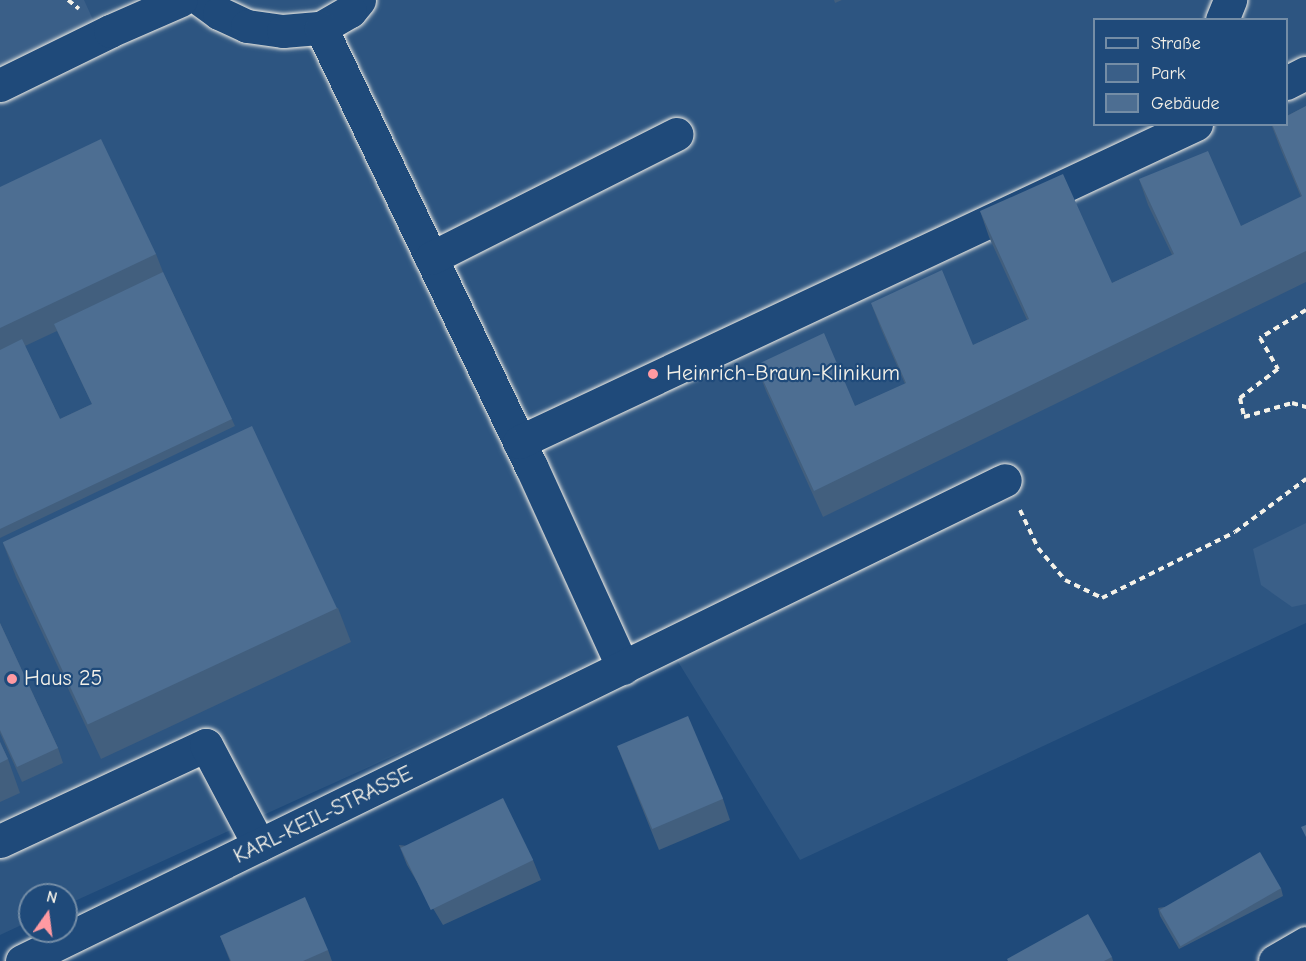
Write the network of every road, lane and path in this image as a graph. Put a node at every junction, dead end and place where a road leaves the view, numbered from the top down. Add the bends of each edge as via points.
1 (181, 0) edge
2 (201, 0) edge
3 (359, 0) edge
4 (1230, 0) edge
5 (1223, 18) edge
6 (321, 28) junction
7 (1306, 73) edge
8 (1288, 82) edge
9 (0, 85) edge
10 (1192, 126) edge
11 (677, 134) dead end
12 (431, 258) junction
13 (1306, 310) edge
14 (1306, 407) edge
15 (519, 442) junction
16 (1306, 479) edge
17 (1005, 480) joint
18 (623, 668) junction
19 (0, 841) edge
20 (259, 845) junction
21 (1306, 943) edge
22 (22, 961) edge
23 (1275, 961) edge

1 - 9 street
2 - 6 street via 248,26 283,31
3 - 6 street via 350,11
4 - 5 street
6 - 12 street
7 - 8 street
10 - 15 street
11 - 12 street
12 - 15 street
13 - 14 path via 1260,338 1278,369 1240,398 1244,417 1292,403
15 - 18 street
16 - 17 path via 1235,532 1102,598 1065,580 1038,548
17 - 18 street, KARL-KEIL-STRASSE
18 - 20 street, KARL-KEIL-STRASSE
19 - 20 street via 206,745
20 - 22 street, KARL-KEIL-STRASSE
21 - 23 street

